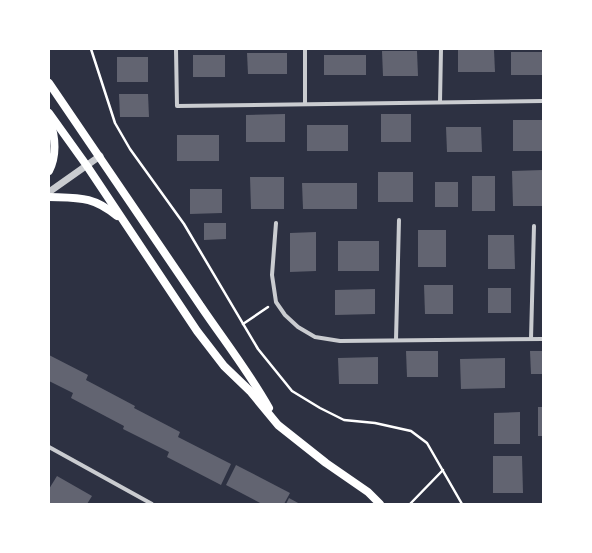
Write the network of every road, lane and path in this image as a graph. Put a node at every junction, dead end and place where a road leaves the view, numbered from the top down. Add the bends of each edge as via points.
1 (91, 49) edge
2 (176, 49) edge
3 (305, 49) edge
4 (441, 49) edge
5 (49, 83) edge
6 (543, 101) edge
7 (440, 102) junction
8 (305, 104) junction
9 (49, 113) edge
10 (49, 118) edge
11 (100, 156) junction
12 (87, 166) junction
13 (49, 171) edge
14 (49, 192) edge
15 (49, 197) edge
16 (399, 220) dead end
17 (124, 222) junction
18 (276, 223) dead end
19 (534, 226) dead end
20 (276, 302) junction
21 (243, 324) junction
22 (531, 339) junction
23 (543, 339) edge
24 (396, 340) junction
25 (278, 425) junction
26 (49, 447) edge
27 (443, 470) junction
28 (152, 504) edge
29 (380, 504) edge
30 (410, 504) edge
31 (462, 504) edge

1 - 21 path via 115,123 130,149 184,224
2 - 8 street via 177,106
3 - 8 street
4 - 7 street
5 - 11 main road
6 - 7 street
7 - 8 street
9 - 12 main road
10 - 13 main road via 54,141 54,156
11 - 12 street
11 - 25 main road via 257,388
12 - 14 street
12 - 17 main road
15 - 17 main road via 93,201 107,208
16 - 24 street
17 - 25 main road via 197,332
18 - 20 street via 272,275
19 - 22 street
20 - 21 path
20 - 24 street via 298,327 315,337 340,341
21 - 27 path via 258,350 292,391 344,420 375,423 410,432 427,443
22 - 23 street
22 - 24 street
25 - 29 main road via 368,492
26 - 28 street
27 - 30 path
27 - 31 path

